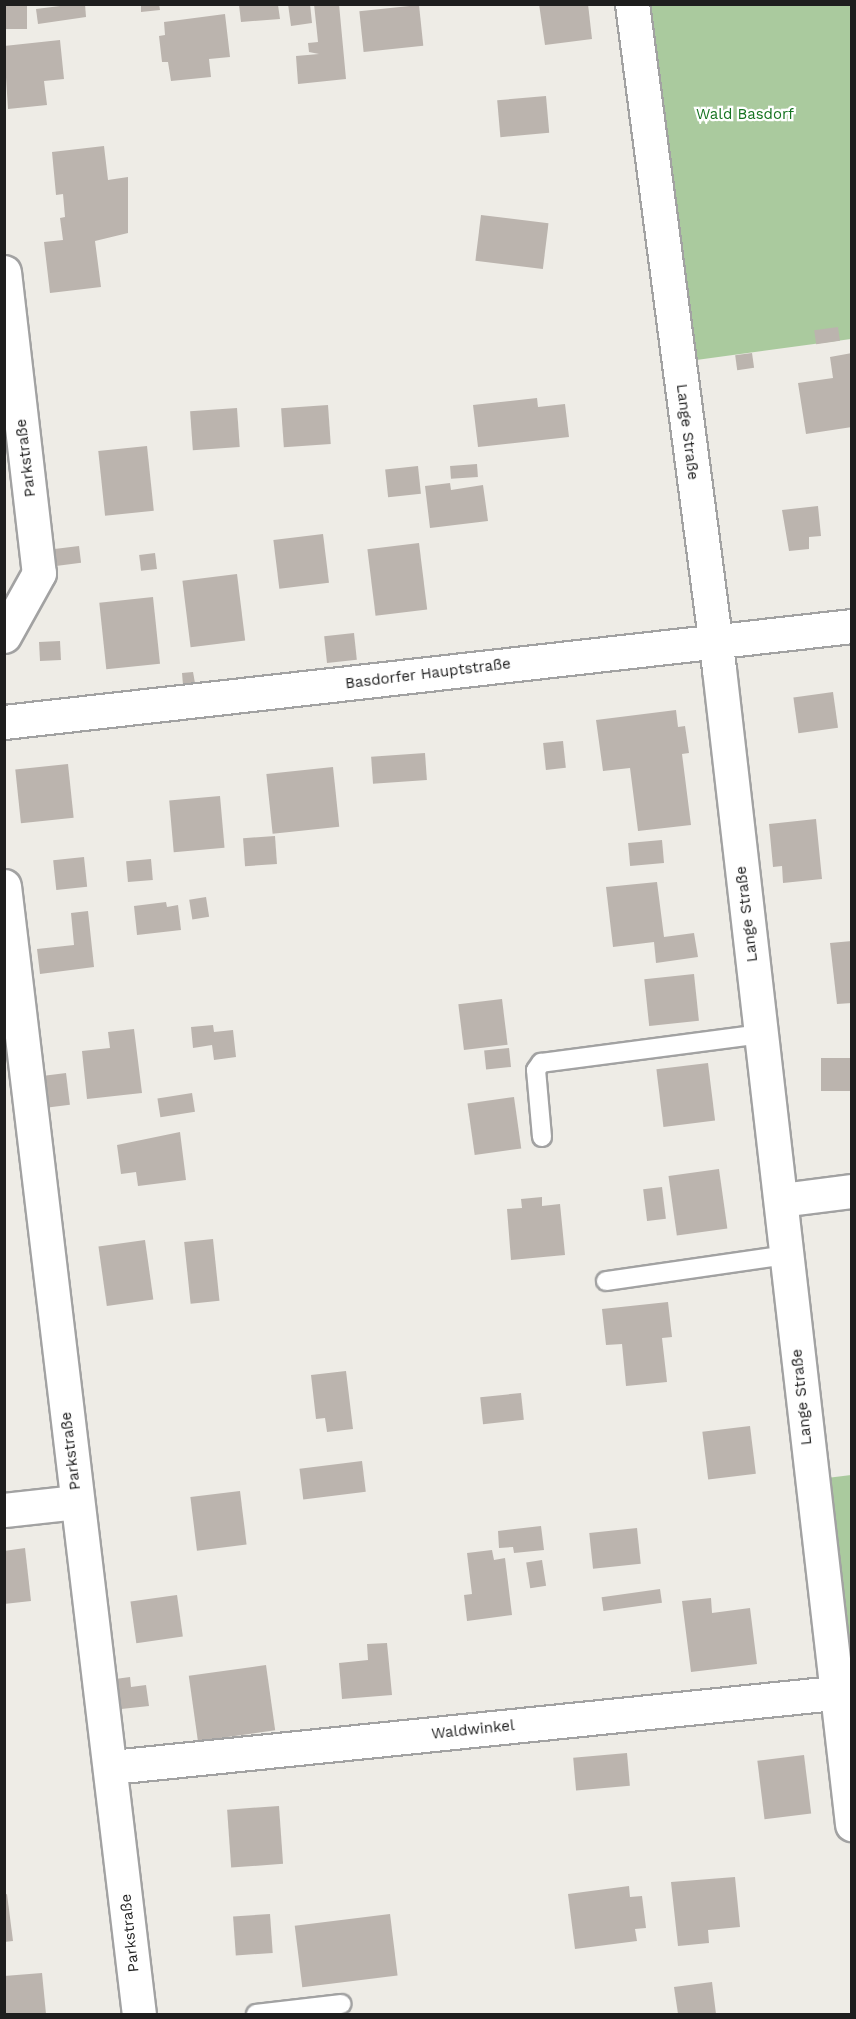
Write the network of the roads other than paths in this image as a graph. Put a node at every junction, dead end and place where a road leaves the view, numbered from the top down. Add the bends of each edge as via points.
1 (632, 4) edge
2 (4, 272) edge
3 (852, 626) edge
4 (4, 636) edge
5 (714, 642) junction
6 (4, 722) edge
7 (4, 886) edge
8 (762, 1034) junction
9 (542, 1137) dead end
10 (852, 1191) edge
11 (781, 1200) junction
12 (787, 1256) junction
13 (606, 1281) dead end
14 (77, 1502) junction
15 (4, 1510) edge
16 (834, 1693) junction
17 (112, 1767) junction
18 (852, 1824) edge
19 (341, 2004) dead end
20 (139, 2014) edge
21 (256, 2014) edge

1 - 5 street, Lange Straße
2 - 4 street, Parkstraße via 39,573
3 - 5 street, Basdorfer Hauptstraße
5 - 6 street, Basdorfer Hauptstraße
5 - 8 street, Lange Straße
7 - 14 street, Parkstraße
8 - 9 lane via 541,1063 536,1070
8 - 11 street, Lange Straße
10 - 11 street
11 - 12 street, Lange Straße
12 - 13 lane
12 - 16 street, Lange Straße
14 - 15 street
14 - 17 street, Parkstraße
16 - 17 street, Waldwinkel
16 - 18 street, Lange Straße
17 - 20 street, Parkstraße
19 - 21 lane

